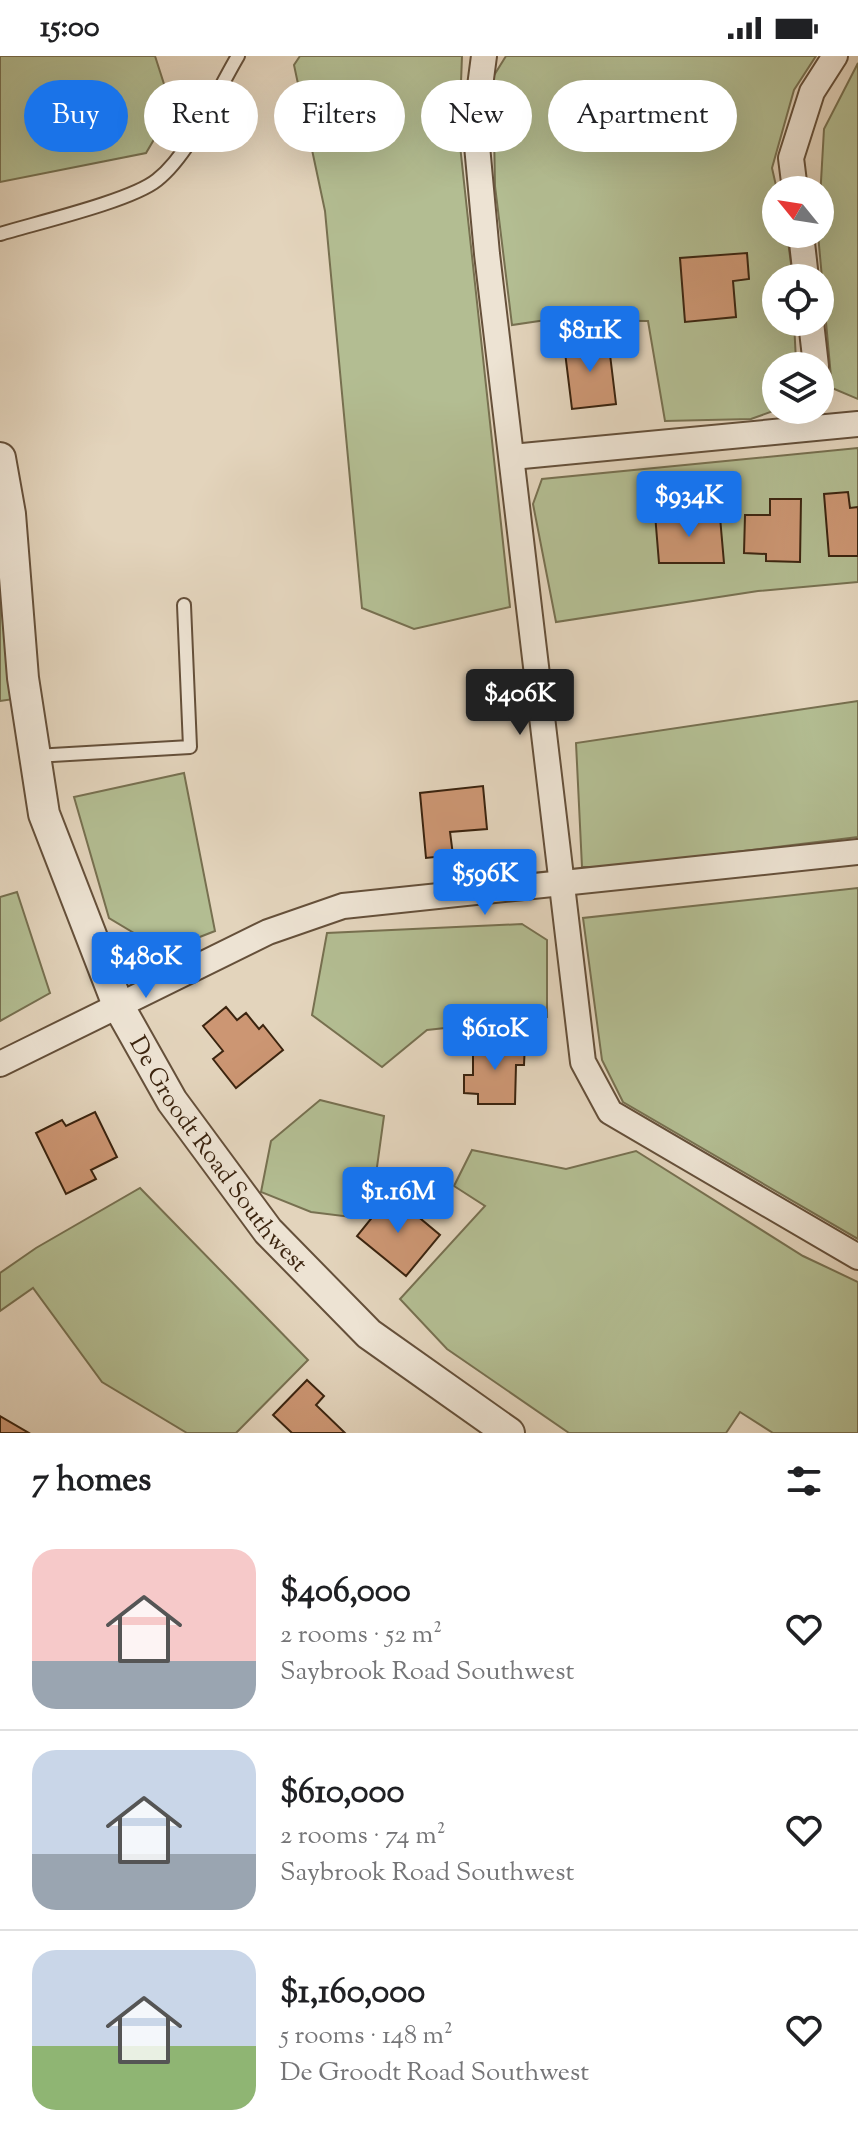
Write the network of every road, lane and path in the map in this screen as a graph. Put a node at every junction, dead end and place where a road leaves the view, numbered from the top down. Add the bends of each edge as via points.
1 (238, 56) edge
2 (484, 56) edge
3 (835, 56) edge
4 (793, 176) edge
5 (0, 234) edge
6 (834, 418) edge
7 (762, 423) edge
8 (858, 424) edge
9 (512, 457) junction
10 (0, 458) edge
11 (184, 605) dead end
12 (10, 630) edge
13 (35, 756) junction
14 (858, 852) edge
15 (561, 885) junction
16 (118, 1005) junction
17 (0, 1064) edge
18 (858, 1257) edge
19 (509, 1433) edge

1 - 5 lane via 178,157 157,181
2 - 9 street via 475,124
3 - 4 street via 812,92 791,158
6 - 8 street
7 - 9 street
9 - 15 street
10 - 12 street, De Groodt Road Southwest via 10,514
11 - 13 lane via 190,747
12 - 13 street, De Groodt Road Southwest
13 - 16 street, De Groodt Road Southwest via 44,814
14 - 15 street
15 - 16 street via 343,906 268,932
15 - 18 street via 583,1062 610,1112
16 - 17 street
16 - 19 street, De Groodt Road Southwest via 172,1101 268,1231 369,1334

